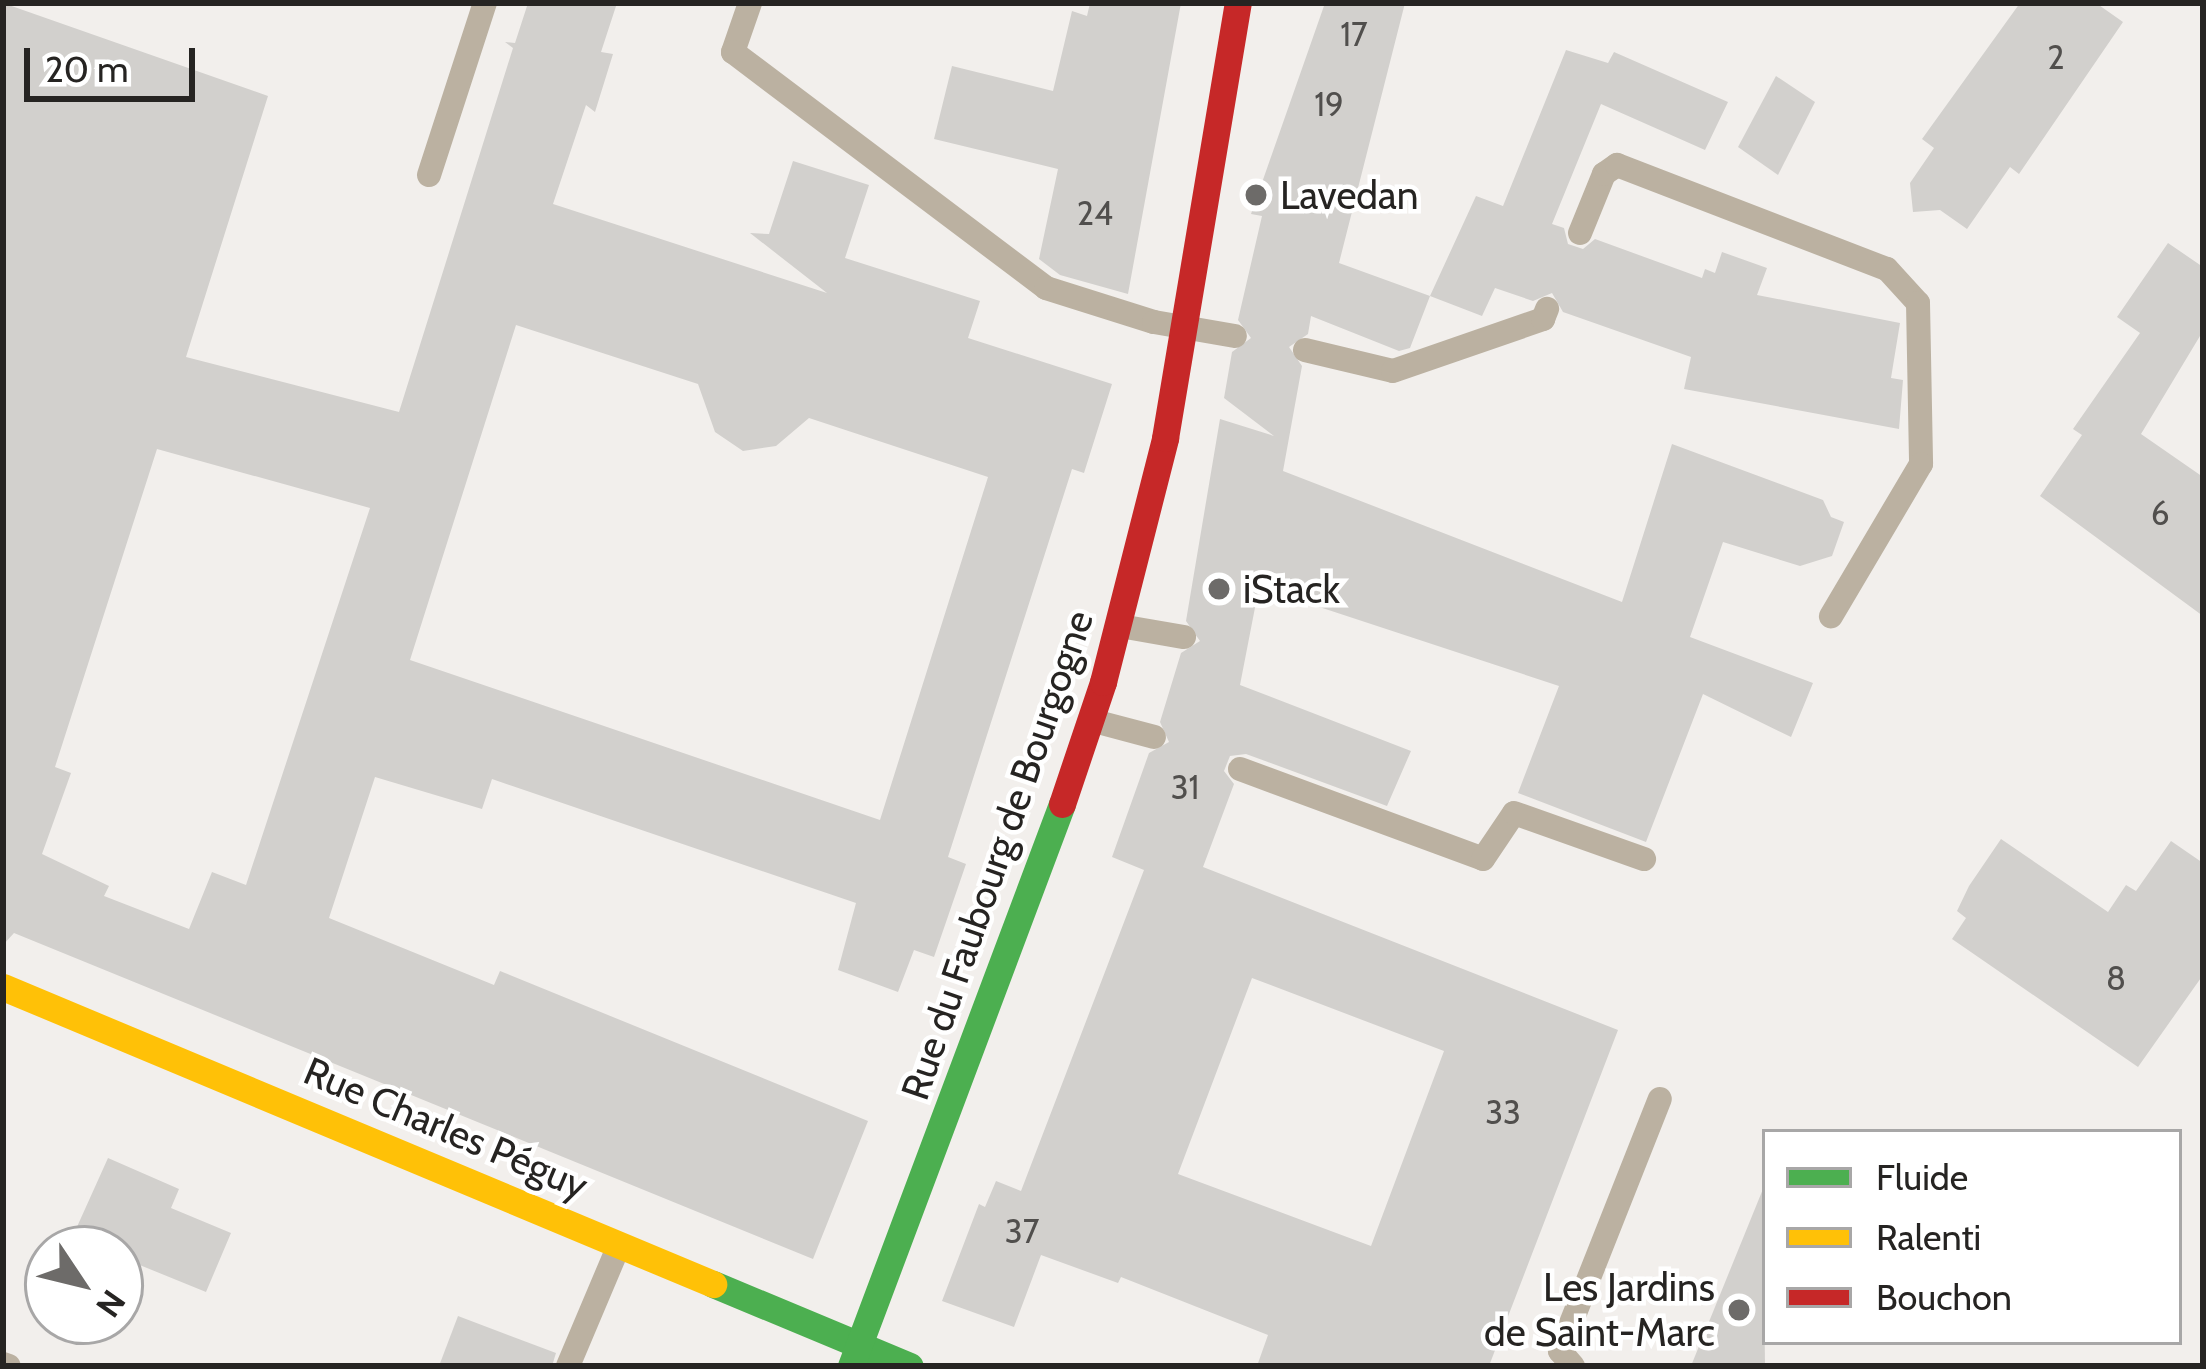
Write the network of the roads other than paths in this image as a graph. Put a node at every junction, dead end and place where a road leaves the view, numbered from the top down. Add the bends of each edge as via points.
1 (485, 3) edge
2 (750, 3) edge
3 (1238, 3) edge
4 (1256, 3) edge
5 (1223, 67) junction
6 (429, 176) dead end
7 (1580, 233) dead end
8 (1547, 309) dead end
9 (1187, 327) junction
10 (1234, 336) dead end
11 (1305, 350) dead end
12 (1831, 616) dead end
13 (1118, 626) junction
14 (1184, 637) dead end
15 (1091, 720) junction
16 (1154, 737) dead end
17 (1240, 769) dead end
18 (1644, 859) dead end
19 (3, 987) edge
20 (1660, 1099) dead end
21 (620, 1242) junction
22 (855, 1354) edge
23 (568, 1366) edge
24 (910, 1366) edge
25 (1573, 1366) edge

1 - 6 lane
2 - 9 lane via 733,52 1046,288
3 - 5 main road, Rue du Faubourg de Bourgogne
4 - 5 lane
5 - 9 main road, Rue du Faubourg de Bourgogne
7 - 12 lane via 1604,174 1617,165 1887,269 1918,303 1922,464
8 - 11 lane via 1543,319 1393,371
9 - 10 lane
9 - 13 main road, Rue du Faubourg de Bourgogne
13 - 14 lane
13 - 15 main road, Rue du Faubourg de Bourgogne
15 - 16 lane
15 - 22 main road, Rue du Faubourg de Bourgogne via 999,988
17 - 18 lane via 1483,859 1514,813
19 - 21 main road, Rue Charles Péguy
20 - 25 lane via 1560,1352
21 - 22 main road, Rue Charles Péguy
21 - 23 lane
22 - 24 main road, Rue Charles Péguy

